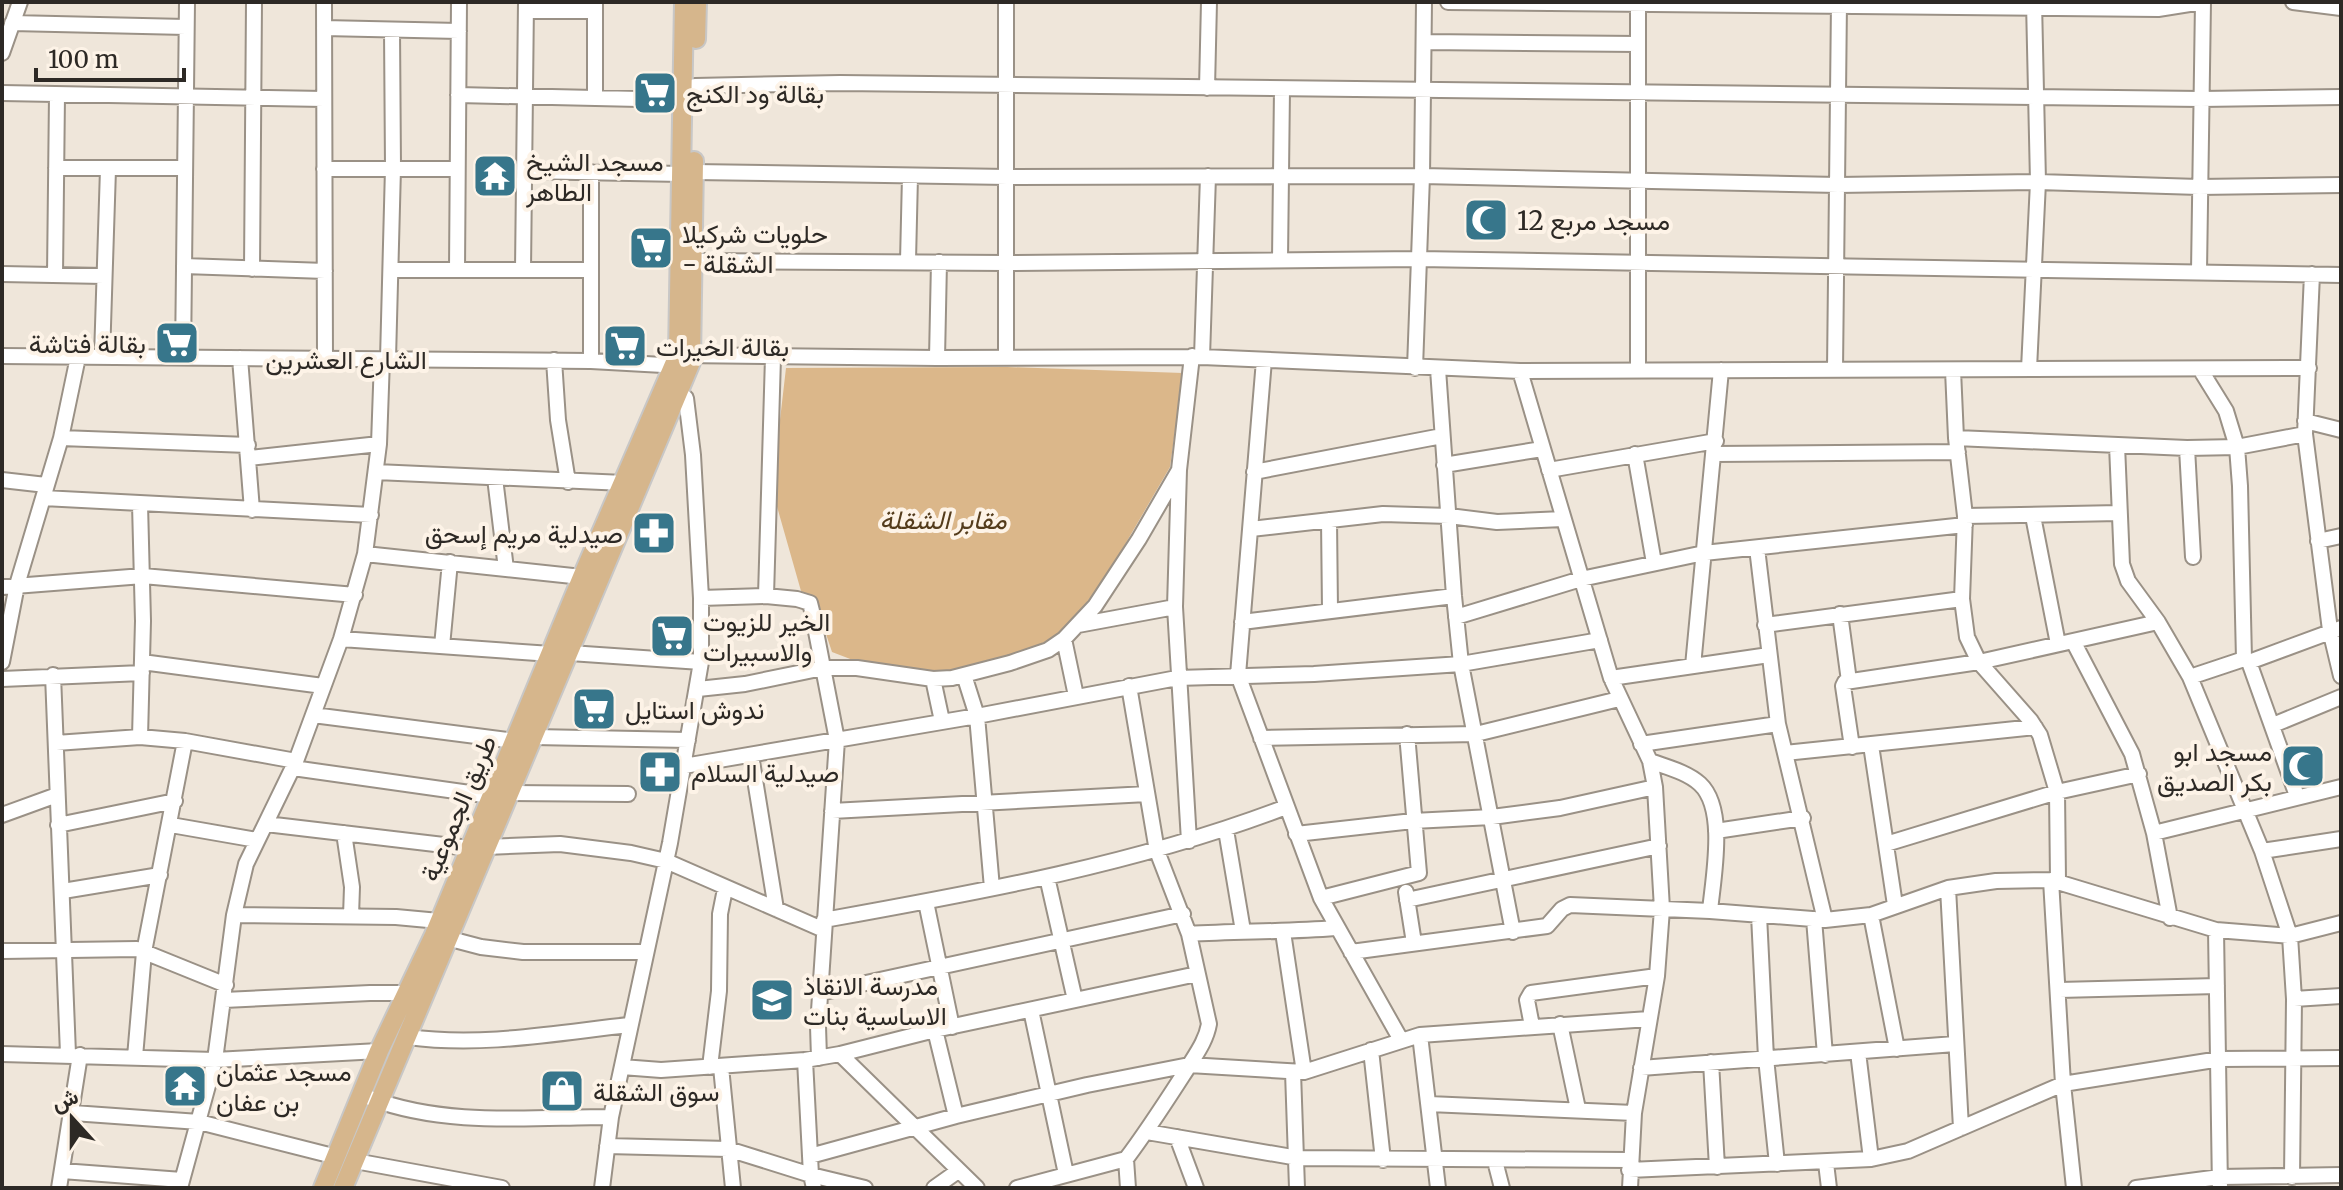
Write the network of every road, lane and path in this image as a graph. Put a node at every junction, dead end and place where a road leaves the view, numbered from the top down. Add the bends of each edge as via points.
1 (20, 2) edge
2 (187, 2) edge
3 (254, 2) edge
4 (324, 2) edge
5 (459, 2) edge
6 (684, 2) edge
7 (697, 2) edge
8 (1006, 2) edge
9 (1209, 2) edge
10 (1424, 2) edge
11 (1448, 2) edge
12 (1471, 2) edge
13 (2202, 2) edge
14 (2293, 2) edge
15 (1638, 3) edge
16 (1839, 4) edge
17 (2034, 4) edge
18 (526, 6) edge
19 (595, 6) edge
20 (2341, 8) edge
21 (12, 23) junction
22 (186, 27) junction
23 (324, 28) junction
24 (392, 30) junction
25 (459, 31) junction
26 (1424, 42) junction
27 (4, 44) edge
28 (1638, 44) junction
29 (1006, 85) junction
30 (1207, 88) junction
31 (1282, 89) junction
32 (1423, 90) junction
33 (1638, 92) junction
34 (2, 93) edge
35 (689, 93) junction
36 (1839, 93) junction
37 (57, 95) junction
38 (186, 95) junction
39 (458, 95) junction
40 (2036, 95) junction
41 (253, 97) junction
42 (525, 97) junction
43 (2341, 97) edge
44 (595, 98) junction
45 (324, 99) junction
46 (2201, 99) junction
47 (56, 168) junction
48 (185, 168) junction
49 (393, 168) junction
50 (108, 169) junction
51 (324, 169) junction
52 (457, 169) junction
53 (524, 171) junction
54 (591, 172) junction
55 (688, 173) junction
56 (910, 176) junction
57 (1208, 176) junction
58 (1422, 176) junction
59 (1007, 177) junction
60 (1279, 177) junction
61 (1637, 179) junction
62 (2038, 182) junction
63 (1838, 185) junction
64 (2341, 185) edge
65 (2199, 187) junction
66 (1280, 259) junction
67 (1419, 259) junction
68 (1205, 260) junction
69 (694, 261) junction
70 (908, 261) junction
71 (939, 262) junction
72 (1636, 262) junction
73 (1006, 263) junction
74 (184, 266) junction
75 (1837, 267) junction
76 (252, 269) junction
77 (2035, 269) junction
78 (391, 270) junction
79 (457, 270) junction
80 (523, 270) junction
81 (589, 270) junction
82 (325, 271) junction
83 (2199, 271) junction
84 (2, 274) edge
85 (2312, 274) junction
86 (55, 275) junction
87 (2341, 275) edge
88 (104, 276) junction
89 (2, 356) edge
90 (1197, 356) junction
91 (78, 357) junction
92 (102, 357) junction
93 (773, 357) junction
94 (1006, 357) junction
95 (183, 358) junction
96 (240, 358) junction
97 (937, 358) junction
98 (325, 359) junction
99 (385, 359) junction
100 (554, 360) junction
101 (1264, 360) junction
102 (591, 361) junction
103 (683, 361) junction
104 (1415, 368) junction
105 (2309, 368) junction
106 (1438, 369) junction
107 (2029, 369) junction
108 (2200, 369) junction
109 (1721, 370) junction
110 (1835, 370) junction
111 (1953, 370) junction
112 (1520, 371) junction
113 (1638, 371) junction
114 (672, 389) junction
115 (2305, 427) junction
116 (2341, 430) edge
117 (1442, 436) junction
118 (61, 438) junction
119 (379, 444) junction
120 (1957, 445) junction
121 (2117, 445) junction
122 (2237, 447) junction
123 (1715, 448) junction
124 (2187, 448) junction
125 (1542, 449) junction
126 (646, 450) junction
127 (249, 451) junction
128 (1635, 454) junction
129 (1444, 465) junction
130 (1179, 470) junction
131 (1549, 470) junction
132 (376, 472) junction
133 (1254, 472) junction
134 (495, 478) junction
135 (2, 480) edge
136 (568, 482) junction
137 (624, 483) junction
138 (44, 492) junction
139 (140, 504) junction
140 (252, 510) junction
141 (2119, 513) junction
142 (371, 515) junction
143 (1449, 516) junction
144 (2033, 516) junction
145 (1563, 519) junction
146 (1329, 520) junction
147 (1965, 520) junction
148 (1251, 529) junction
149 (2341, 536) edge
150 (2318, 541) junction
151 (1757, 548) junction
152 (1704, 553) junction
153 (365, 554) junction
154 (2193, 557) dead end
155 (450, 562) junction
156 (1654, 563) junction
157 (506, 569) junction
158 (143, 576) junction
159 (582, 577) junction
160 (1581, 579) junction
161 (9, 586) edge
162 (355, 595) junction
163 (766, 596) junction
164 (1454, 596) junction
165 (701, 598) junction
166 (1962, 599) junction
167 (1175, 607) junction
168 (1330, 610) junction
169 (1840, 614) junction
170 (1456, 617) junction
171 (1242, 622) junction
172 (2158, 622) junction
173 (1078, 625) junction
174 (1765, 625) junction
175 (2336, 629) edge
176 (341, 639) junction
177 (1064, 639) junction
178 (1600, 640) junction
179 (2065, 642) junction
180 (442, 646) junction
181 (570, 653) junction
182 (3, 654) edge
183 (551, 654) junction
184 (1769, 655) junction
185 (2246, 661) junction
186 (701, 662) junction
187 (1979, 662) junction
188 (1461, 664) junction
189 (1693, 666) junction
190 (142, 667) junction
191 (823, 668) junction
192 (53, 675) junction
193 (964, 675) junction
194 (1238, 675) junction
195 (2341, 676) edge
196 (2190, 677) junction
197 (1177, 678) junction
198 (1611, 678) junction
199 (2, 679) edge
200 (933, 679) junction
201 (1849, 681) junction
202 (323, 686) junction
203 (1129, 686) junction
204 (698, 689) junction
205 (1076, 696) junction
206 (2341, 697) edge
207 (1619, 699) junction
208 (313, 715) junction
209 (977, 716) junction
210 (942, 721) junction
211 (1778, 724) junction
212 (2273, 725) junction
213 (2035, 727) junction
214 (1407, 734) junction
215 (1476, 734) junction
216 (140, 737) junction
217 (534, 737) junction
218 (1261, 738) junction
219 (688, 740) junction
220 (837, 740) junction
221 (185, 741) junction
222 (515, 741) junction
223 (56, 743) junction
224 (1641, 744) junction
225 (1871, 745) junction
226 (1852, 747) junction
227 (1785, 753) junction
228 (751, 755) junction
229 (1650, 761) junction
230 (294, 764) junction
231 (684, 766) junction
232 (2139, 774) junction
233 (1655, 787) junction
234 (2341, 787) edge
235 (2057, 792) junction
236 (510, 793) junction
237 (628, 794) dead end
238 (1147, 794) junction
239 (57, 795) junction
240 (491, 796) junction
241 (2297, 796) junction
242 (175, 801) junction
243 (985, 805) junction
244 (1286, 807) junction
245 (832, 811) junction
246 (2244, 811) junction
247 (2, 815) edge
248 (1492, 817) junction
249 (1803, 818) junction
250 (1413, 821) junction
251 (266, 824) junction
252 (58, 825) junction
253 (171, 825) junction
254 (1226, 830) junction
255 (1716, 831) junction
256 (344, 833) junction
257 (2154, 833) junction
258 (1296, 834) junction
259 (2341, 839) edge
260 (257, 840) junction
261 (1189, 841) junction
262 (1886, 844) junction
263 (1659, 846) junction
264 (478, 848) junction
265 (1157, 851) junction
266 (2262, 851) junction
267 (666, 861) junction
268 (160, 875) junction
269 (1047, 877) junction
270 (1404, 878) junction
271 (1504, 880) junction
272 (2055, 880) junction
273 (992, 888) junction
274 (1948, 888) junction
275 (725, 889) junction
276 (63, 891) junction
277 (1321, 898) junction
278 (1407, 900) junction
279 (926, 902) junction
280 (1895, 905) junction
281 (776, 909) junction
282 (1662, 909) junction
283 (1710, 911) junction
284 (1183, 914) junction
285 (234, 915) junction
286 (1759, 915) junction
287 (1871, 915) junction
288 (351, 916) junction
289 (2170, 918) junction
290 (1820, 920) junction
291 (2341, 923) edge
292 (824, 925) junction
293 (1335, 928) junction
294 (2216, 930) junction
295 (440, 931) junction
296 (1243, 931) junction
297 (1283, 932) junction
298 (1513, 932) junction
299 (1189, 934) junction
300 (2290, 936) junction
301 (1063, 940) junction
302 (1414, 943) junction
303 (65, 949) junction
304 (2, 951) edge
305 (144, 952) junction
306 (645, 952) junction
307 (1351, 952) junction
308 (939, 966) junction
309 (1197, 974) junction
310 (1657, 976) junction
311 (2217, 986) junction
312 (2059, 990) junction
313 (225, 993) junction
314 (405, 993) junction
315 (820, 993) junction
316 (2341, 996) edge
317 (2294, 999) junction
318 (1075, 1000) junction
319 (1031, 1010) junction
320 (1649, 1019) junction
321 (1560, 1024) junction
322 (629, 1025) junction
323 (1532, 1026) junction
324 (952, 1027) junction
325 (935, 1030) junction
326 (1420, 1035) junction
327 (408, 1037) junction
328 (1401, 1040) junction
329 (1955, 1044) junction
330 (1897, 1049) junction
331 (1371, 1050) junction
332 (379, 1051) junction
333 (1858, 1052) junction
334 (2, 1054) edge
335 (74, 1054) junction
336 (840, 1054) junction
337 (1825, 1055) junction
338 (135, 1057) junction
339 (2294, 1057) junction
340 (1766, 1058) junction
341 (2341, 1058) edge
342 (812, 1059) junction
343 (2220, 1059) junction
344 (215, 1060) junction
345 (1711, 1062) junction
346 (1189, 1065) junction
347 (622, 1067) junction
348 (716, 1067) junction
349 (1641, 1068) junction
350 (1299, 1072) junction
351 (2063, 1084) junction
352 (362, 1095) junction
353 (1049, 1095) junction
354 (380, 1101) junction
355 (1429, 1104) junction
356 (1578, 1109) junction
357 (73, 1113) junction
358 (1634, 1113) junction
359 (956, 1116) junction
360 (611, 1117) junction
361 (199, 1122) junction
362 (914, 1127) junction
363 (1961, 1128) junction
364 (1147, 1132) junction
365 (1177, 1137) junction
366 (607, 1146) junction
367 (728, 1149) junction
368 (810, 1156) junction
369 (1298, 1158) junction
370 (346, 1159) junction
371 (1126, 1159) junction
372 (1871, 1159) junction
373 (1383, 1160) junction
374 (1437, 1161) junction
375 (1495, 1161) junction
376 (1826, 1163) junction
377 (1777, 1164) junction
378 (1629, 1165) junction
379 (1717, 1167) junction
380 (62, 1171) junction
381 (958, 1171) junction
382 (1066, 1174) junction
383 (2341, 1175) edge
384 (2292, 1177) junction
385 (812, 1182) edge
386 (2220, 1182) edge
387 (181, 1184) edge
388 (59, 1188) edge
389 (323, 1188) edge
390 (343, 1188) edge
391 (502, 1188) edge
392 (602, 1188) edge
393 (733, 1188) edge
394 (865, 1188) edge
395 (934, 1188) edge
396 (977, 1188) edge
397 (1017, 1188) edge
398 (1128, 1188) edge
399 (1196, 1188) edge
400 (1297, 1188) edge
401 (1438, 1188) edge
402 (1502, 1188) edge
403 (1630, 1188) edge
404 (1829, 1188) edge
405 (2074, 1188) edge
406 (2136, 1188) edge

1 - 21 street
2 - 22 street
3 - 41 street
4 - 23 street
5 - 25 street
6 - 35 main road
7 - 35 main road
8 - 29 street
9 - 30 street
10 - 26 street
11 - 12 street
12 - 15 street
13 - 17 street via 2158,9
13 - 46 street
14 - 20 street
15 - 16 street
15 - 28 street
16 - 17 street
16 - 36 street
17 - 40 street
18 - 19 street
18 - 42 street
19 - 44 street
21 - 22 street
21 - 27 street
22 - 38 street
23 - 24 street
23 - 45 street
24 - 25 street
24 - 49 street
25 - 39 street
26 - 28 street
26 - 32 street
28 - 33 street
29 - 30 street
29 - 35 street via 840,83
29 - 59 street
30 - 31 street
31 - 32 street
31 - 60 street
32 - 33 street
32 - 58 street
33 - 36 street
33 - 61 street
34 - 37 street
35 - 44 street
35 - 55 main road
36 - 40 street
36 - 63 street
37 - 38 street
37 - 47 street
38 - 41 street
38 - 48 street
39 - 42 street
39 - 52 street
40 - 46 street
40 - 62 street
41 - 45 street
41 - 76 street
42 - 44 street
42 - 53 street
43 - 46 street
45 - 51 street
46 - 65 street
47 - 50 street
47 - 86 street
48 - 50 street
48 - 74 street
49 - 51 street
49 - 52 street
49 - 78 street
50 - 88 street
51 - 82 street
52 - 79 street
53 - 54 street
53 - 80 street
54 - 55 street
54 - 81 street
55 - 56 street
55 - 69 main road
55 - 103 main road
56 - 59 street
56 - 70 street
57 - 59 street
57 - 60 street
57 - 68 street
58 - 60 street
58 - 61 street
58 - 67 street
59 - 73 street
60 - 66 street
61 - 63 street
61 - 72 street
62 - 63 street
62 - 65 street
62 - 77 street
63 - 75 street
64 - 65 street
65 - 83 street
66 - 67 street
66 - 68 street
67 - 72 street
67 - 104 street
68 - 73 street
68 - 90 street
69 - 70 street
69 - 103 main road
70 - 71 street
71 - 73 street
71 - 97 street
72 - 75 street
72 - 113 street
73 - 94 street
74 - 76 street
74 - 95 street
75 - 77 street
75 - 110 street
76 - 82 street
77 - 83 street
77 - 107 street
78 - 79 street
78 - 99 street
79 - 80 street
80 - 81 street
81 - 102 street
82 - 98 street
83 - 85 street
84 - 86 street
85 - 87 street
85 - 105 street
86 - 88 street
88 - 92 street
89 - 91 street, الشارع العشرين
90 - 94 street, الشارع العشرين
90 - 101 street, الشارع العشرين
90 - 130 street
91 - 92 street, الشارع العشرين
91 - 118 street
92 - 95 street, الشارع العشرين
93 - 97 street, الشارع العشرين
93 - 103 street, الشارع العشرين
93 - 163 street
94 - 97 street, الشارع العشرين
95 - 96 street, الشارع العشرين
96 - 98 street, الشارع العشرين
96 - 127 street
98 - 99 street, الشارع العشرين
99 - 100 street, الشارع العشرين
99 - 119 street
100 - 102 street, الشارع العشرين
100 - 136 street
101 - 104 street, الشارع العشرين
101 - 133 street
102 - 103 street, الشارع العشرين
103 - 114 main road
104 - 106 street, الشارع العشرين
105 - 108 street, الشارع العشرين
105 - 115 street
106 - 112 street, الشارع العشرين
106 - 117 street
107 - 108 street, الشارع العشرين
107 - 111 street, الشارع العشرين
108 - 122 street via 2226,411
109 - 110 street, الشارع العشرين
109 - 113 street, الشارع العشرين
109 - 123 street
110 - 111 street, الشارع العشرين
111 - 120 street
112 - 113 street, الشارع العشرين
112 - 125 street
114 - 126 main road
114 - 165 street via 686,398
115 - 116 street
115 - 122 street
115 - 150 street
117 - 129 street
117 - 133 street
118 - 127 street
118 - 138 street
119 - 127 street
119 - 132 street
120 - 121 street
120 - 123 street
120 - 147 street
121 - 124 street
121 - 141 street
122 - 124 street
122 - 185 street
123 - 128 street
123 - 152 street
124 - 154 street
125 - 129 street
125 - 131 street
126 - 137 main road, طريق الجموعية
126 - 181 main road, طريق الجموعية
127 - 140 street
128 - 131 street
128 - 156 street
129 - 143 street
130 - 167 street
130 - 173 street via 1139,539
131 - 145 street
132 - 134 street
132 - 142 street
133 - 148 street
134 - 136 street
134 - 157 street
135 - 138 street
136 - 137 street
137 - 159 main road, طريق الجموعية
138 - 139 street
138 - 161 street
139 - 140 street
139 - 158 street
140 - 142 street
141 - 144 street
141 - 172 street via 2128,581
142 - 153 street
143 - 145 street via 1497,522
143 - 146 street via 1383,514
143 - 164 street
144 - 147 street
144 - 179 street
145 - 160 street
146 - 148 street
146 - 168 street
147 - 151 street
147 - 166 street
148 - 171 street
149 - 150 street
150 - 175 street
151 - 152 street
151 - 174 street
152 - 156 street
152 - 189 street
153 - 155 street
153 - 162 street
155 - 157 street
155 - 180 street
156 - 160 street
157 - 159 street
158 - 161 street
158 - 162 street
158 - 190 street
159 - 183 main road, طريق الجموعية
160 - 170 street
160 - 178 street
161 - 182 street
162 - 176 street
163 - 165 street
163 - 191 street via 810,603
164 - 168 street
164 - 170 street
165 - 186 street
166 - 169 street
166 - 187 street via 1967,637
167 - 173 street
167 - 197 street
168 - 171 street
169 - 174 street
169 - 201 street
170 - 188 street
171 - 194 street
172 - 179 street
172 - 196 street
173 - 177 street
174 - 184 street
175 - 185 street
175 - 195 street
176 - 180 street
176 - 202 street
177 - 193 street via 1048,650
177 - 205 street
178 - 188 street
178 - 198 street
179 - 187 street
179 - 232 street
180 - 183 street
181 - 186 street
181 - 217 main road, طريق الجموعية
183 - 222 main road, طريق الجموعية
184 - 189 street
184 - 211 street
185 - 196 street
185 - 212 street
186 - 204 street
187 - 201 street
187 - 213 street
188 - 194 street
188 - 215 street
189 - 198 street
190 - 192 street
190 - 202 street
190 - 216 street
191 - 200 street
191 - 204 street
191 - 220 street
192 - 199 street
192 - 223 street
193 - 200 street
193 - 209 street
194 - 197 street
194 - 218 street
196 - 246 street
197 - 203 street
197 - 261 street
198 - 207 street
200 - 210 street
201 - 226 street via 1843,686
202 - 208 street
203 - 205 street
203 - 238 street
204 - 219 street
205 - 209 street
206 - 212 street
207 - 215 street
207 - 224 street
208 - 222 street
208 - 230 street
209 - 210 street
209 - 243 street
210 - 220 street
211 - 224 street
211 - 227 street
212 - 241 street
213 - 225 street
213 - 235 street
214 - 215 street
214 - 218 street
214 - 250 street
215 - 248 street
216 - 221 street
216 - 223 street
217 - 219 street
217 - 236 main road, طريق الجموعية
218 - 244 street
219 - 231 street
220 - 228 street
220 - 245 street
221 - 230 street
221 - 242 street
222 - 240 main road, طريق الجموعية
223 - 239 street
224 - 229 street
225 - 226 street
225 - 262 street
226 - 227 street
227 - 249 street
228 - 231 street
228 - 281 street
229 - 233 street
229 - 255 street via 1698,782 1711,801
230 - 240 street
230 - 251 street
231 - 267 street
232 - 235 street
232 - 257 street
233 - 248 street
233 - 263 street
234 - 241 street
235 - 262 street
235 - 272 street
236 - 237 street
236 - 264 main road, طريق الجموعية
238 - 243 street
238 - 265 street
239 - 247 street
239 - 252 street
240 - 264 main road, طريق الجموعية
241 - 246 street
242 - 252 street
242 - 253 street
243 - 245 street
243 - 273 street
244 - 254 street
244 - 258 street
245 - 292 street
246 - 257 street
246 - 266 street
248 - 250 street
248 - 271 street
249 - 255 street
249 - 290 street
250 - 258 street
250 - 270 street via 1420,870
251 - 256 street
251 - 260 street
252 - 276 street
253 - 260 street
253 - 268 street
254 - 261 street
254 - 296 street
255 - 283 street
256 - 264 street
256 - 288 street
257 - 289 street
258 - 277 street
259 - 266 street
260 - 285 street
261 - 265 street
262 - 280 street
263 - 271 street
263 - 282 street
264 - 267 street via 560,844
264 - 295 main road, طريق الجموعية
265 - 269 street
265 - 284 street
266 - 300 street
267 - 275 street
267 - 306 street
268 - 276 street
268 - 305 street
269 - 273 street
269 - 301 street
270 - 277 street
270 - 278 street
271 - 278 street
271 - 298 street
272 - 274 street
272 - 289 street
272 - 312 street
273 - 279 street
274 - 280 street
274 - 329 street
275 - 281 street
275 - 348 street
276 - 303 street
277 - 293 street
278 - 302 street
279 - 292 street
279 - 308 street
280 - 287 street
281 - 292 street
282 - 283 street
282 - 298 street via 1570,905 1549,925
282 - 310 street
283 - 286 street
284 - 299 street
284 - 301 street
285 - 288 street
285 - 313 street
286 - 290 street
286 - 340 street
287 - 290 street
287 - 330 street
288 - 295 street
289 - 294 street
290 - 337 street
291 - 300 street
292 - 315 street
293 - 297 street
293 - 307 street
294 - 300 street
294 - 311 street
295 - 306 street via 481,947 523,952
295 - 314 main road, طريق الجموعية
295 - 327 main road, طريق الجموعية
296 - 297 street
296 - 299 street
297 - 350 street
298 - 302 street
299 - 309 street
300 - 317 street
301 - 308 street
301 - 318 street
302 - 307 street
303 - 304 street
303 - 305 street
303 - 335 street
305 - 313 street
305 - 338 street
306 - 322 street
307 - 328 street
308 - 315 street
308 - 324 street
309 - 318 street
309 - 346 street via 1209,1024
310 - 320 street
310 - 323 street via 1531,993 1527,1000
311 - 312 street
311 - 343 street
312 - 351 street
313 - 314 street
313 - 344 street
314 - 332 main road, طريق الجموعية
315 - 342 street
316 - 317 street
317 - 339 street
318 - 319 street
319 - 324 street
319 - 353 street
320 - 321 street
320 - 349 street
321 - 323 street
321 - 356 street
322 - 327 street via 490,1041
322 - 347 street
323 - 326 street
324 - 325 street
325 - 336 street
325 - 359 street
326 - 328 street
326 - 355 street
327 - 354 main road, طريق الجموعية
328 - 331 street
329 - 330 street
329 - 363 street
330 - 333 street
331 - 350 street
331 - 373 street
332 - 344 street
332 - 352 main road, طريق الجموعية
333 - 337 street
333 - 372 street
334 - 335 street
335 - 338 street
335 - 357 street
336 - 342 street
336 - 362 street
337 - 340 street
338 - 344 street
339 - 341 street
339 - 343 street
339 - 384 street
340 - 345 street
340 - 377 street
342 - 348 street
342 - 368 street
343 - 351 street
343 - 386 street
344 - 361 street
345 - 349 street
345 - 379 street
346 - 350 street
346 - 353 street
346 - 364 street
347 - 348 street
347 - 360 street
348 - 367 street
349 - 358 street
350 - 369 street
351 - 363 street
351 - 405 street
352 - 354 street
352 - 370 main road, طريق الجموعية
353 - 359 street
353 - 382 street
354 - 360 street via 441,1116
354 - 370 main road, طريق الجموعية
355 - 356 street
355 - 374 street
356 - 358 street
357 - 361 street
357 - 380 street
358 - 378 street
359 - 362 street
360 - 366 street
361 - 370 street
361 - 387 street
362 - 368 street
362 - 381 street
363 - 372 street via 1908,1151
364 - 365 street
364 - 371 street
365 - 369 street
365 - 399 street
366 - 367 street
366 - 392 street
367 - 385 street
367 - 393 street
368 - 385 street
369 - 373 street
369 - 400 street
370 - 389 main road, طريق الجموعية
370 - 390 main road, طريق الجموعية
370 - 391 street
371 - 382 street
371 - 398 street
372 - 376 street
373 - 374 street
374 - 375 street
374 - 401 street
375 - 378 street
375 - 402 street
376 - 377 street
376 - 404 street
377 - 379 street
378 - 379 street
378 - 403 street
380 - 387 street
380 - 388 street
381 - 395 street
381 - 396 street
382 - 397 street
383 - 384 street
384 - 386 street
385 - 394 street
386 - 406 street

